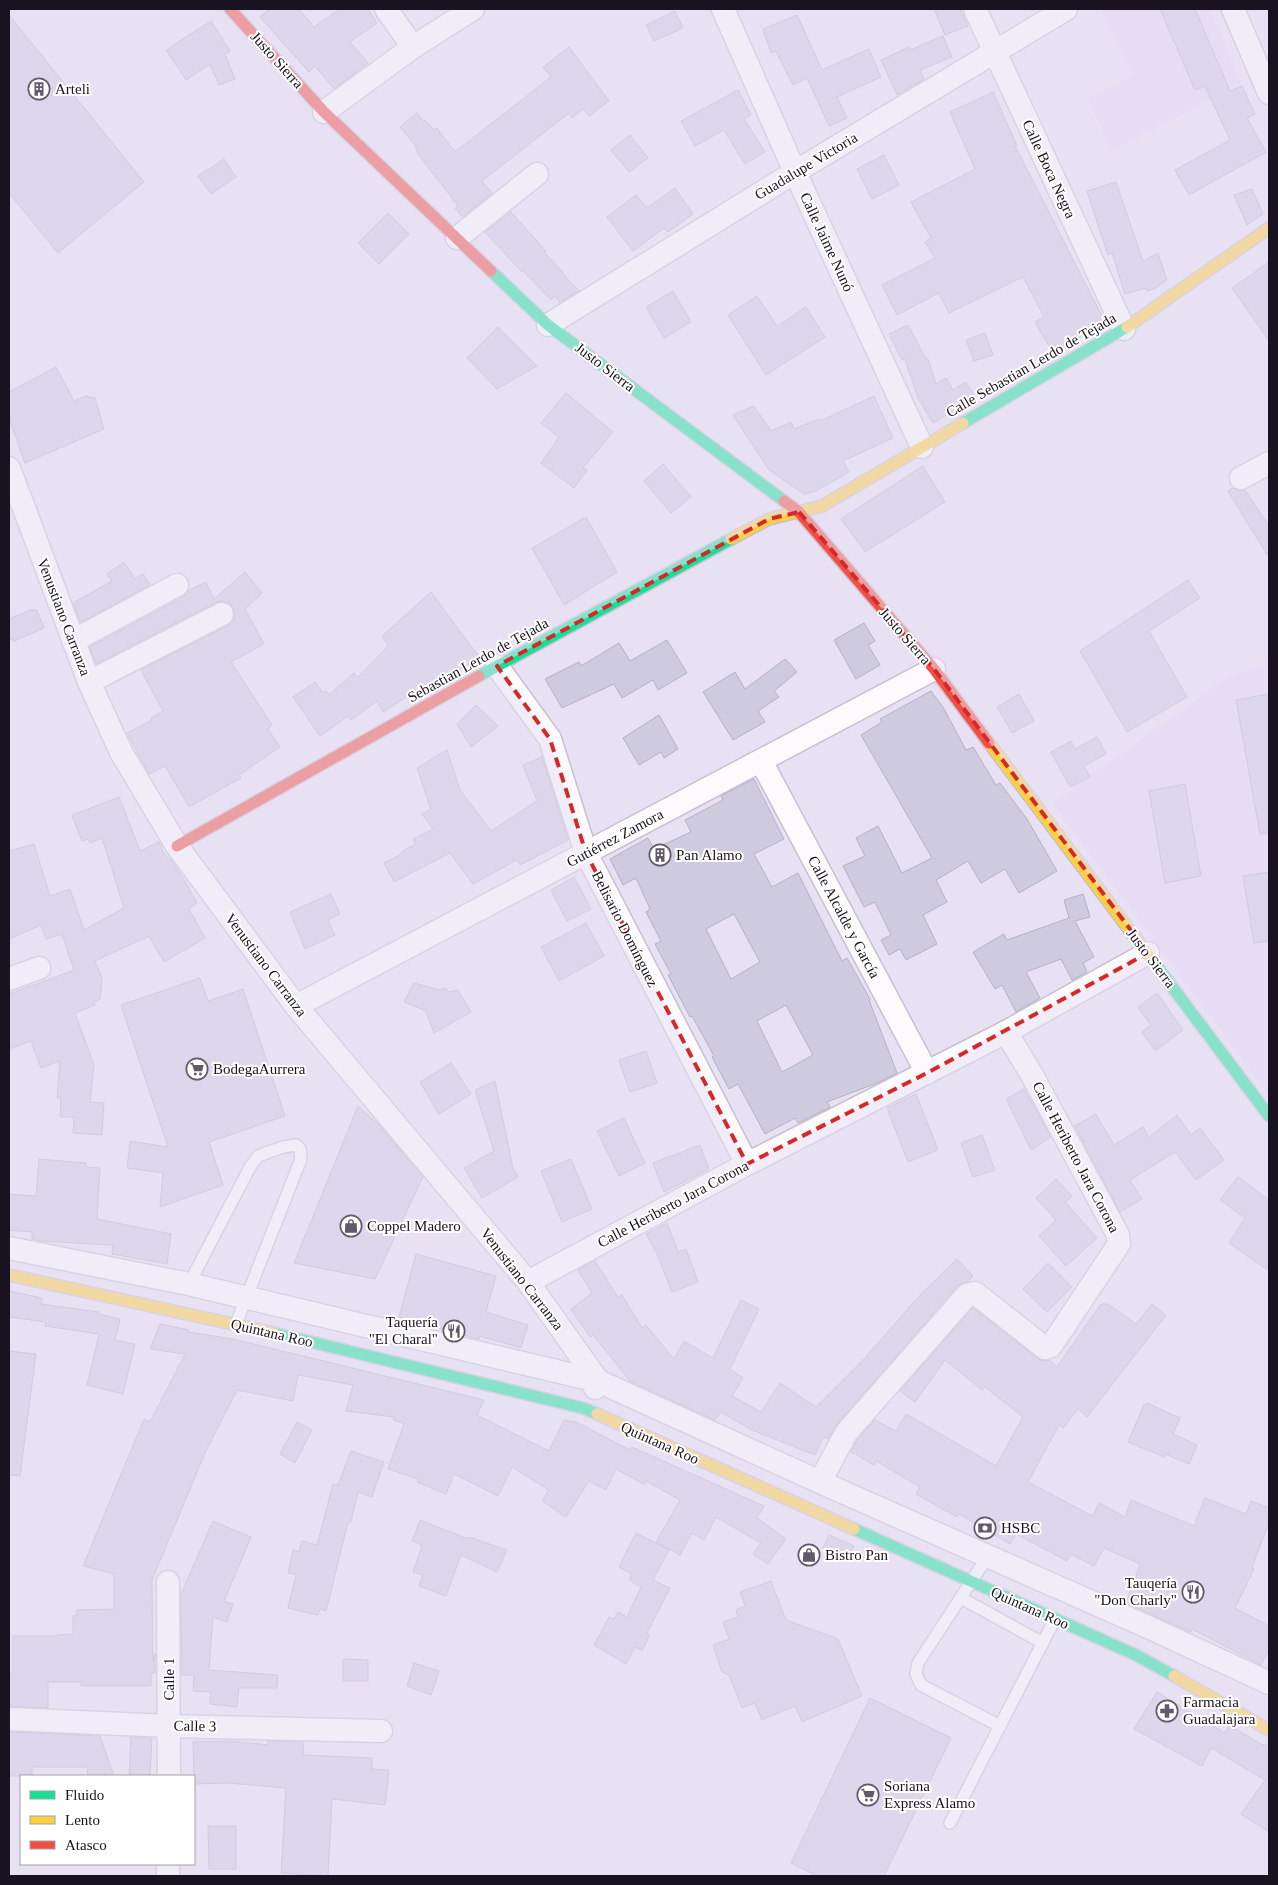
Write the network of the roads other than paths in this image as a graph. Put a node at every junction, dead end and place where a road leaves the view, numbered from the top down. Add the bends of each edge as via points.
1 (230, 9) edge
2 (386, 9) edge
3 (473, 9) edge
4 (723, 9) edge
5 (975, 9) edge
6 (1066, 9) edge
7 (1233, 9) edge
8 (413, 47) junction
9 (994, 52) junction
10 (1269, 93) edge
11 (324, 112) junction
12 (795, 172) junction
13 (537, 174) dead end
14 (1269, 228) edge
15 (457, 238) junction
16 (548, 325) junction
17 (1124, 328) junction
18 (922, 447) junction
19 (1269, 463) edge
20 (9, 468) edge
21 (1241, 478) dead end
22 (799, 512) junction
23 (177, 585) dead end
24 (222, 614) dead end
25 (73, 641) junction
26 (498, 666) junction
27 (934, 670) junction
28 (89, 682) junction
29 (761, 762) junction
30 (177, 846) junction
31 (586, 853) junction
32 (1148, 953) junction
33 (39, 968) dead end
34 (9, 979) edge
35 (296, 1006) junction
36 (1006, 1032) junction
37 (927, 1073) junction
38 (1269, 1116) edge
39 (747, 1164) junction
40 (9, 1248) edge
41 (9, 1275) edge
42 (528, 1282) junction
43 (189, 1284) junction
44 (245, 1298) junction
45 (236, 1324) junction
46 (598, 1382) junction
47 (583, 1408) junction
48 (820, 1482) junction
49 (988, 1556) junction
50 (972, 1581) junction
51 (168, 1582) dead end
52 (961, 1598) junction
53 (1055, 1619) junction
54 (1043, 1643) junction
55 (1269, 1683) edge
56 (9, 1719) edge
57 (170, 1726) junction
58 (1000, 1726) junction
59 (1269, 1730) edge
60 (382, 1731) dead end
61 (169, 1775) edge
62 (950, 1823) dead end

1 - 11 street, Justo Sierra
2 - 8 street
3 - 8 street
4 - 12 street, Calle Jaime Nunó
5 - 9 street, Calle Boca Negra
6 - 9 street, Guadalupe Victoria
7 - 10 street
8 - 11 street
9 - 12 street, Guadalupe Victoria
9 - 17 street, Calle Boca Negra
11 - 15 street, Justo Sierra
12 - 16 street, Guadalupe Victoria
12 - 18 street, Calle Jaime Nunó
13 - 15 street
14 - 17 street, Calle Sebastian Lerdo de Tejada
15 - 16 street, Justo Sierra
16 - 22 street, Justo Sierra
17 - 18 street, Calle Sebastian Lerdo de Tejada
18 - 22 street, Calle Sebastian Lerdo de Tejada via 822,506
19 - 21 street
20 - 25 street, Venustiano Carranza
22 - 26 street, Sebastian Lerdo de Tejada via 769,520
22 - 27 street, Justo Sierra
23 - 25 street
24 - 28 street
25 - 28 street, Venustiano Carranza
26 - 30 street, Sebastian Lerdo de Tejada
26 - 31 street, Belisario Domínguez via 550,739
27 - 29 street, Gutiérrez Zamora
27 - 32 street, Justo Sierra
28 - 30 street, Venustiano Carranza via 121,752
29 - 31 street, Gutiérrez Zamora
29 - 37 street, Calle Alcalde y García
30 - 35 street, Venustiano Carranza
31 - 35 street, Gutiérrez Zamora
31 - 39 street, Belisario Domínguez
32 - 36 street, Calle Heriberto Jara Corona
32 - 38 street, Justo Sierra
33 - 34 street
35 - 42 street, Venustiano Carranza
36 - 37 street, Calle Heriberto Jara Corona
36 - 48 street, Calle Heriberto Jara Corona via 1118,1235 1119,1244 1051,1346 1045,1348 974,1294 967,1295 846,1434
37 - 39 street, Calle Heriberto Jara Corona
39 - 42 street, Calle Heriberto Jara Corona
40 - 43 street, Quintana Roo
41 - 45 street, Quintana Roo
42 - 46 street, Venustiano Carranza
43 - 44 street, Quintana Roo
43 - 44 lane via 258,1156 296,1144 302,1159
44 - 45 lane
44 - 46 street, Quintana Roo
45 - 47 street, Quintana Roo
46 - 47 street
46 - 48 street, Quintana Roo
47 - 50 street, Quintana Roo
48 - 49 street, Quintana Roo
49 - 50 lane
49 - 55 street, Quintana Roo
50 - 52 lane
50 - 53 street, Quintana Roo
51 - 57 street, Calle 1
52 - 54 lane
52 - 58 lane via 918,1663 916,1674 921,1685
53 - 54 lane
53 - 59 street, Quintana Roo via 1136,1655
54 - 58 lane
56 - 57 street, Calle 3
57 - 60 street, Calle 3
57 - 61 street, Calle 1
58 - 62 lane

